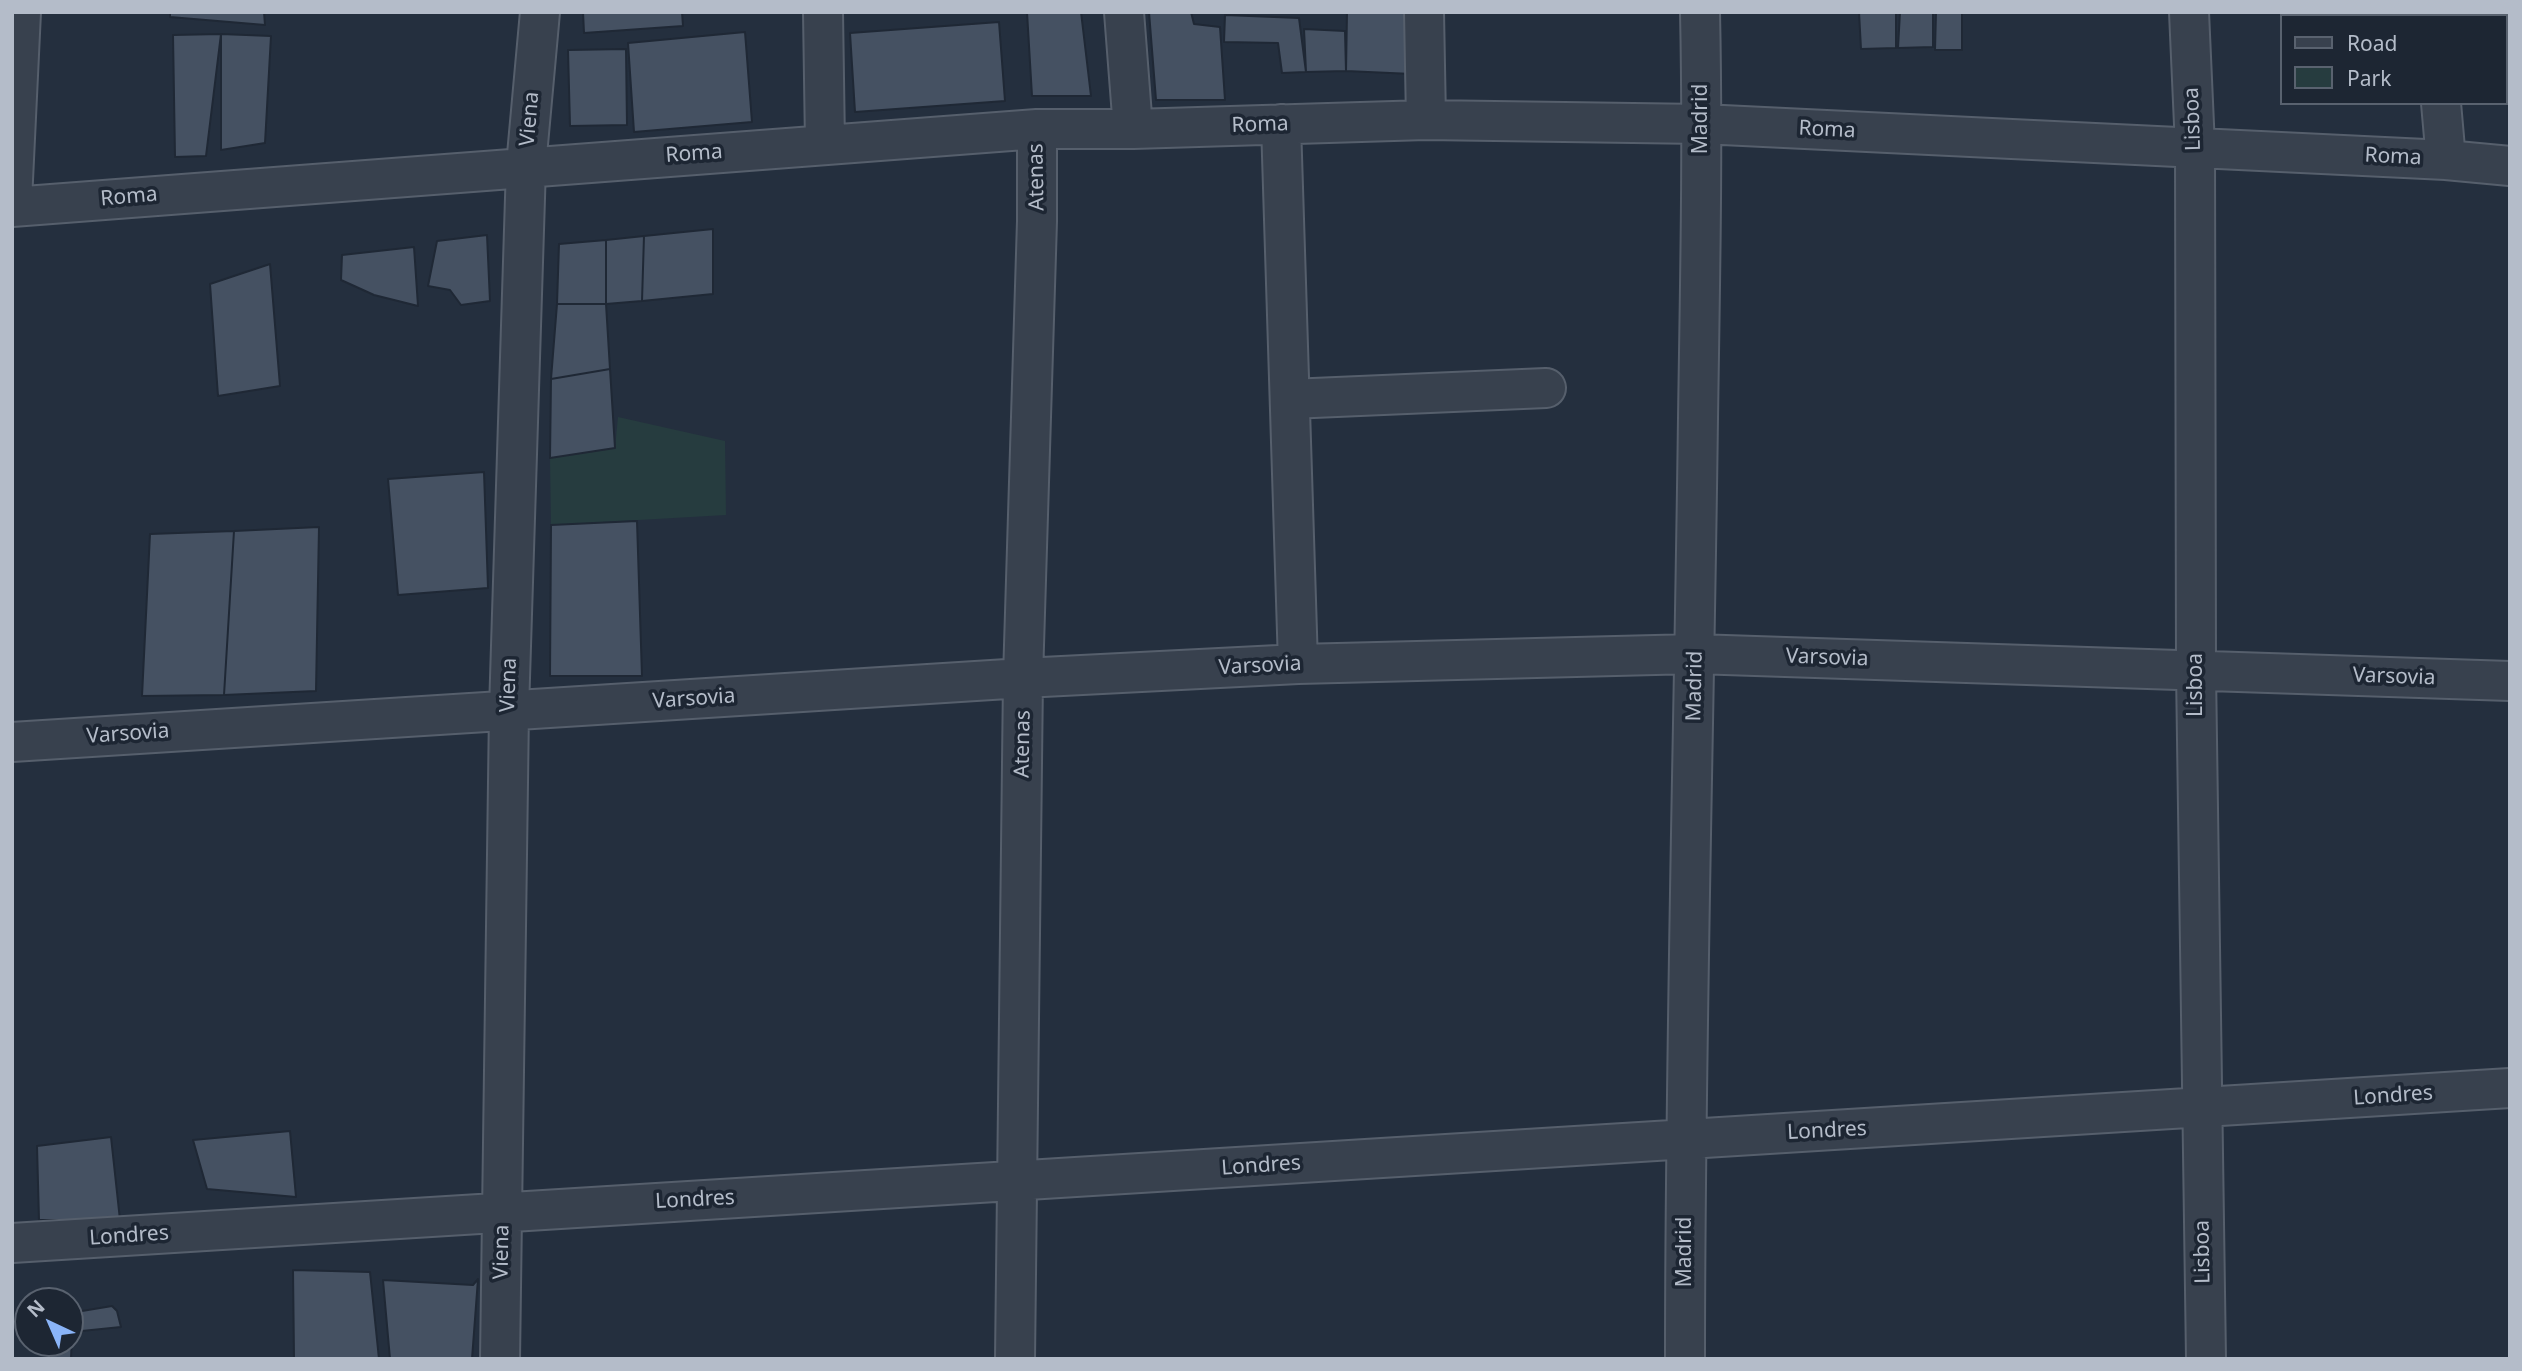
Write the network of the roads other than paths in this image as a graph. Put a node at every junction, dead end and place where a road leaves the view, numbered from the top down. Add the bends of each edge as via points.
1 (22, 12) edge
2 (540, 12) edge
3 (823, 12) edge
4 (1124, 12) edge
5 (1424, 12) edge
6 (1700, 12) edge
7 (2189, 12) edge
8 (2441, 105) edge
9 (1426, 120) junction
10 (1281, 124) junction
11 (1702, 124) junction
12 (1037, 129) junction
13 (1133, 129) junction
14 (825, 144) junction
15 (2195, 147) junction
16 (2446, 160) junction
17 (526, 166) junction
18 (2510, 166) edge
19 (12, 204) edge
20 (1546, 388) dead end
21 (1290, 399) junction
22 (1695, 654) junction
23 (1298, 664) junction
24 (2196, 671) junction
25 (1023, 678) junction
26 (2510, 681) edge
27 (509, 710) junction
28 (12, 742) edge
29 (2510, 1088) edge
30 (2200, 1108) junction
31 (1685, 1139) junction
32 (1017, 1181) junction
33 (503, 1211) junction
34 (12, 1244) edge
35 (500, 1359) edge
36 (1016, 1359) edge
37 (1685, 1359) edge
38 (2206, 1359) edge

1 - 19 street
2 - 17 street, Viena
3 - 14 street
4 - 13 street
5 - 9 street
6 - 11 street, Madrid
7 - 15 street, Lisboa
8 - 16 street
9 - 10 street, Roma
9 - 11 street, Roma
10 - 13 street, Roma
10 - 21 street
11 - 15 street, Roma
11 - 22 street, Madrid
12 - 13 street, Roma
12 - 14 street, Roma
12 - 25 street, Atenas
14 - 17 street, Roma
15 - 16 street, Roma
15 - 24 street, Lisboa
16 - 18 street, Roma
17 - 19 street, Roma
17 - 27 street, Viena
20 - 21 street
21 - 23 street
22 - 23 street, Varsovia
22 - 24 street, Varsovia
22 - 31 street, Madrid
23 - 25 street, Varsovia
24 - 26 street, Varsovia
24 - 30 street, Lisboa
25 - 27 street, Varsovia
25 - 32 street, Atenas
27 - 28 street, Varsovia
27 - 33 street, Viena
29 - 30 street, Londres
30 - 31 street, Londres
30 - 38 street, Lisboa
31 - 32 street, Londres
31 - 37 street, Madrid
32 - 33 street, Londres
32 - 36 street, Atenas
33 - 34 street, Londres
33 - 35 street, Viena

